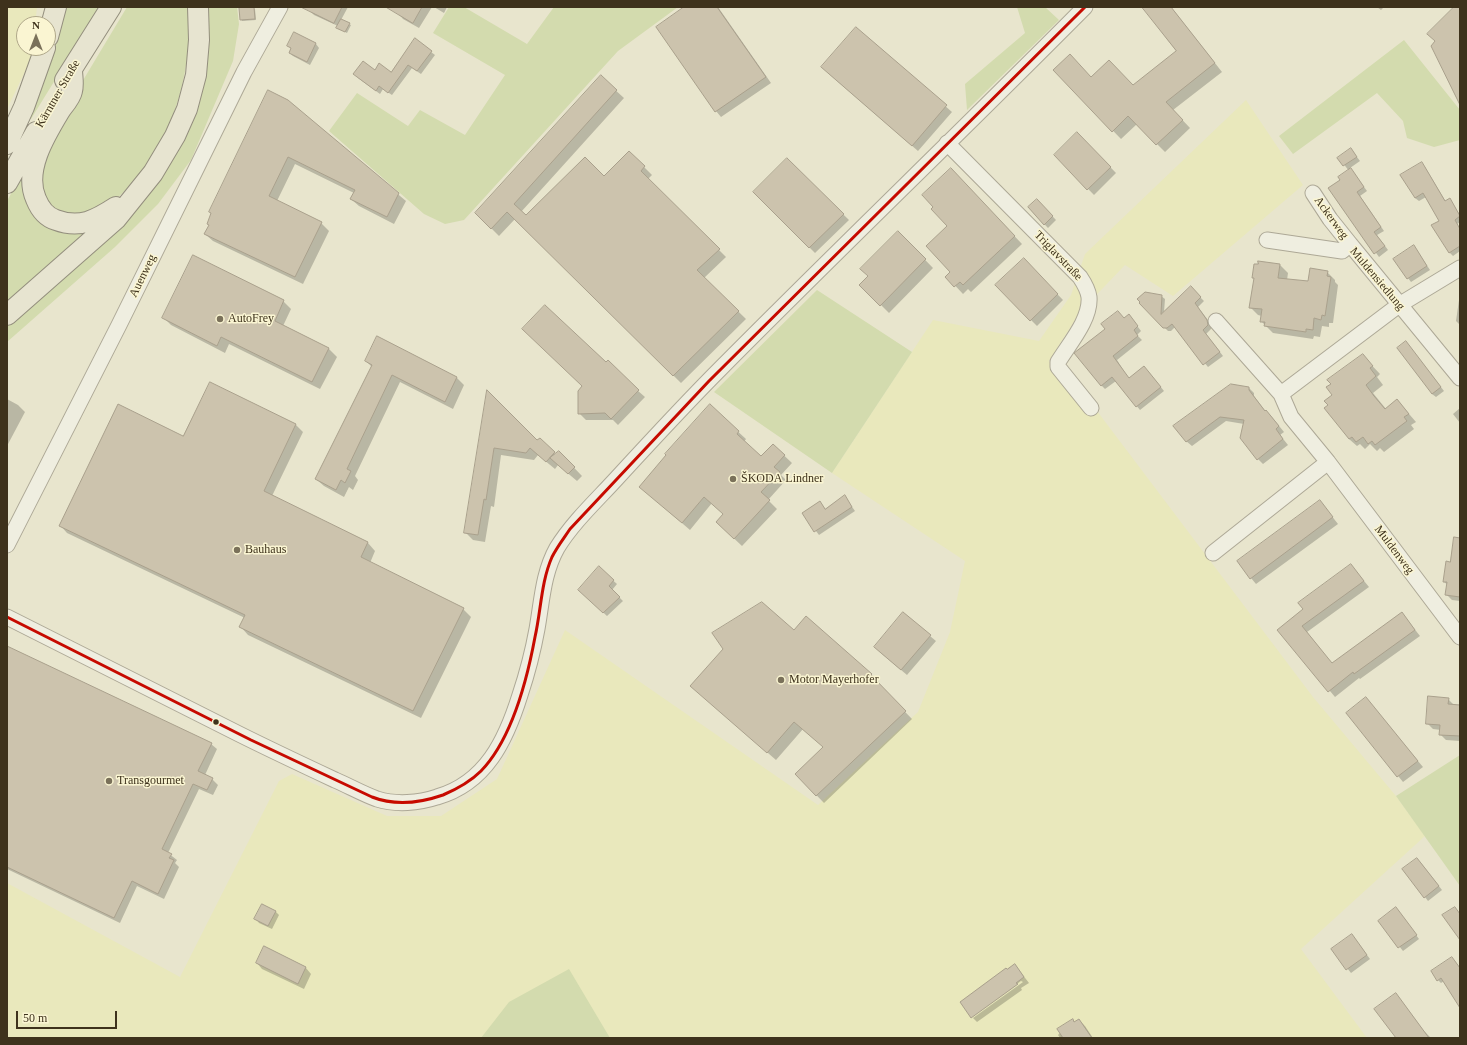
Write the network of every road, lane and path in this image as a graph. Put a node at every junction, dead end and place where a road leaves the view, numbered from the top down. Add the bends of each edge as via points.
1 (111, 7) edge
2 (198, 7) edge
3 (280, 7) edge
4 (1085, 7) edge
5 (42, 56) edge
6 (72, 69) junction
7 (947, 143) junction
8 (7, 144) edge
9 (7, 183) edge
10 (137, 192) junction
11 (1313, 193) dead end
12 (1267, 240) dead end
13 (1350, 244) junction
14 (1460, 268) edge
15 (1399, 304) junction
16 (7, 315) edge
17 (1216, 321) dead end
18 (1460, 378) edge
19 (1281, 394) junction
20 (1091, 408) dead end
21 (1328, 462) junction
22 (7, 546) edge
23 (1213, 553) dead end
24 (7, 617) edge
25 (1460, 637) edge

1 - 6 main road, Kärntner Straße
2 - 10 main road via 199,40 196,68 187,109 168,148
3 - 22 street, Auenweg via 244,72
4 - 7 street
5 - 8 main road via 24,107
6 - 9 main road, Kärntner Straße
6 - 10 main road via 72,91 37,154 32,190 39,207 49,218 65,224 82,224 96,220
7 - 20 street, Triglavstraße via 1086,286 1089,306 1084,321 1058,362 1058,367
7 - 24 street via 700,389 566,535 546,574 526,676 504,738 481,770 454,791 416,802 379,800 282,755
10 - 16 main road via 116,219
11 - 13 street, Ackerweg
12 - 13 street, Muldensiedlung via 1342,251
13 - 15 street, Muldensiedlung
14 - 15 street
15 - 18 street, Muldensiedlung
15 - 19 street
17 - 19 street, Muldenweg
19 - 21 street, Muldenweg via 1291,418
21 - 23 street
21 - 25 street, Muldenweg

